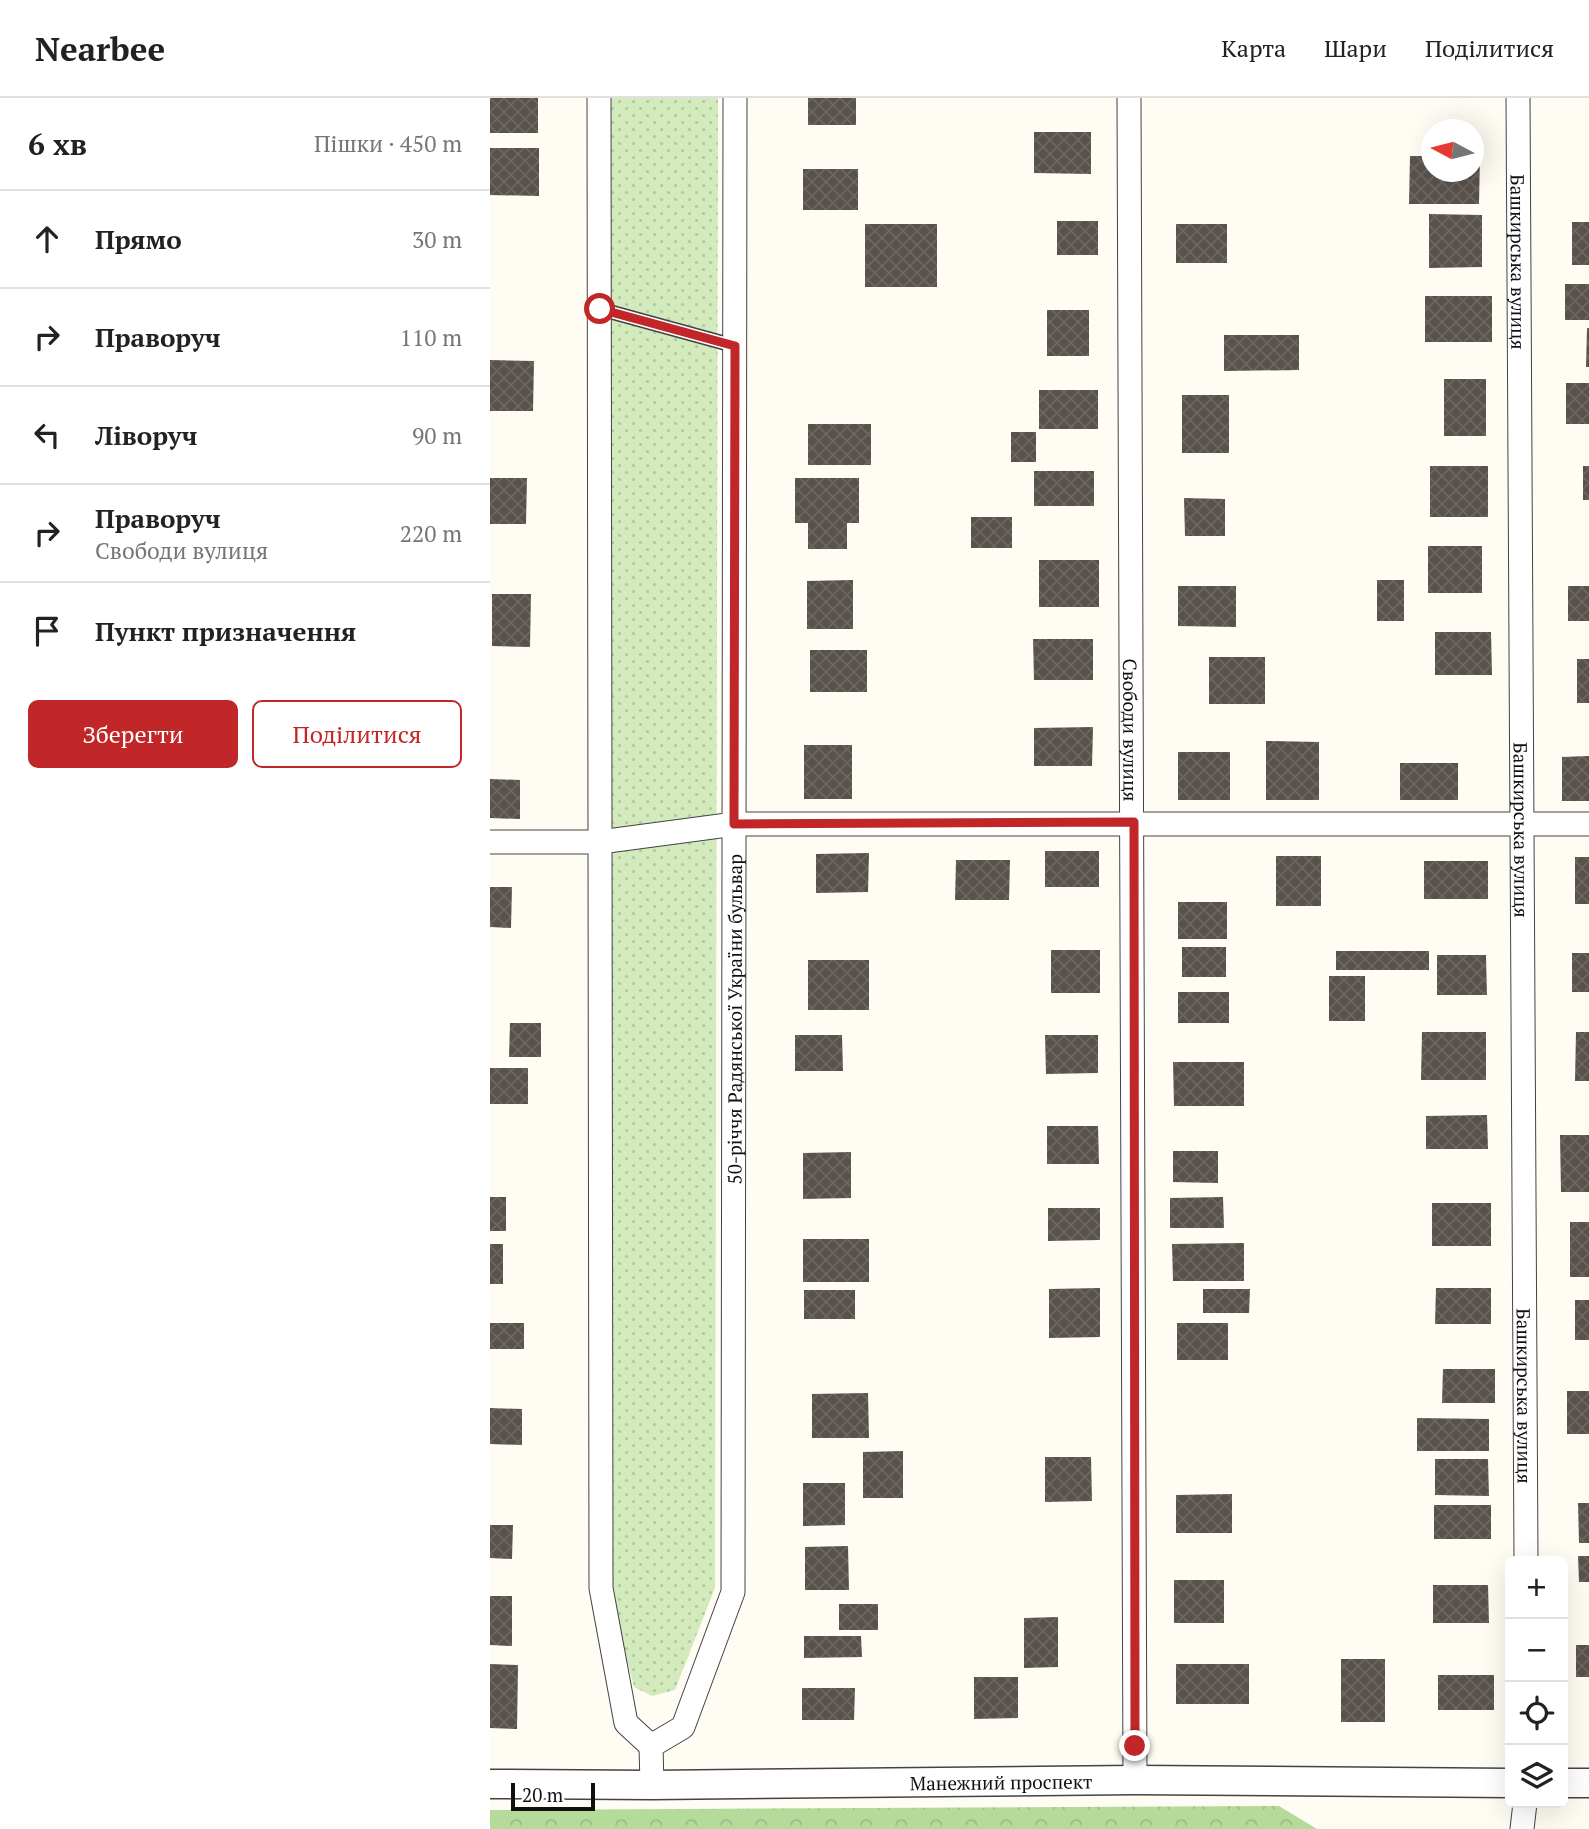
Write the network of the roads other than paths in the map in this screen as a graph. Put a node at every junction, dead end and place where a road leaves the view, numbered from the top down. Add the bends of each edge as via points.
1 (599, 98) edge
2 (736, 98) edge
3 (1129, 98) edge
4 (1518, 98) edge
5 (600, 309) junction
6 (735, 346) junction
7 (1134, 822) junction
8 (734, 824) junction
9 (1521, 824) junction
10 (1589, 824) edge
11 (490, 842) edge
12 (600, 842) junction
13 (1526, 1556) edge
14 (651, 1746) junction
15 (1135, 1780) junction
16 (1505, 1783) edge
17 (1568, 1783) edge
18 (1589, 1783) edge
19 (490, 1784) edge
20 (652, 1786) junction
21 (1524, 1808) edge
22 (1522, 1829) edge

1 - 5 street
2 - 6 street, 50-річчя Радянської України бульвар
3 - 7 street, Свободи вулиця
4 - 9 street, Башкирська вулиця
5 - 6 lane
5 - 12 street
6 - 8 street, 50-річчя Радянської України бульвар
7 - 8 street
7 - 9 street
7 - 15 street, Свободи вулиця
8 - 12 street
8 - 14 street, 50-річчя Радянської України бульвар via 733,1592 683,1727
9 - 10 street
9 - 13 street, Башкирська вулиця
11 - 12 street
12 - 14 street via 601,1588 626,1723
14 - 20 street
15 - 16 street, Манежний проспект
15 - 20 street, Манежний проспект
17 - 18 street
19 - 20 street, Манежний проспект
21 - 22 street

